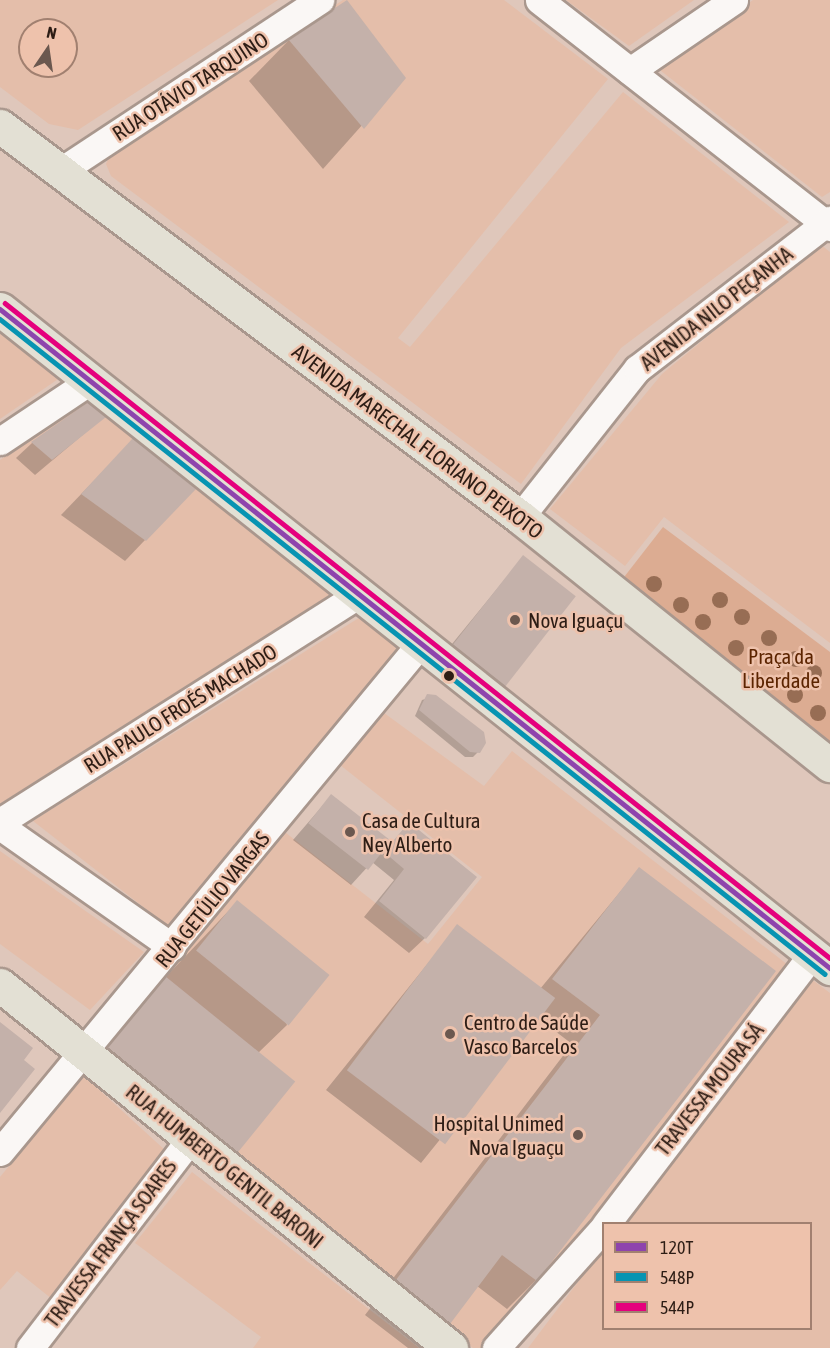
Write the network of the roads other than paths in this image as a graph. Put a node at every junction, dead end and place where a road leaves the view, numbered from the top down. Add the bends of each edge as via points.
1 (320, 0) edge
2 (539, 0) edge
3 (734, 0) edge
4 (630, 71) junction
5 (0, 126) edge
6 (59, 172) junction
7 (828, 223) edge
8 (0, 309) edge
9 (90, 381) junction
10 (0, 441) edge
11 (520, 517) junction
12 (359, 594) junction
13 (421, 644) junction
14 (830, 765) edge
15 (0, 824) edge
16 (172, 947) junction
17 (821, 961) edge
18 (0, 985) edge
19 (84, 1053) junction
20 (191, 1138) junction
21 (0, 1152) edge
22 (608, 1222) edge
23 (602, 1228) edge
24 (30, 1348) edge
25 (451, 1348) edge
26 (496, 1348) edge

1 - 6 street, RUA OTÁVIO TARQUINO
2 - 4 street
3 - 4 street
4 - 7 street
5 - 6 main road, AVENIDA MARECHAL FLORIANO PEIXOTO
6 - 11 main road, AVENIDA MARECHAL FLORIANO PEIXOTO
7 - 11 street, AVENIDA NILO PEÇANHA via 637,369
8 - 9 main road
9 - 10 street
9 - 12 main road
11 - 14 main road, AVENIDA MARECHAL FLORIANO PEIXOTO
12 - 13 main road
12 - 15 street, RUA PAULO FROÉS MACHADO
13 - 16 street, RUA GETÚLIO VARGAS
13 - 17 main road
15 - 16 street
16 - 19 street, RUA GETÚLIO VARGAS
17 - 22 street, TRAVESSA MOURA SÁ
18 - 19 main road, RUA HUMBERTO GENTIL BARONI
19 - 20 main road, RUA HUMBERTO GENTIL BARONI
19 - 21 street, RUA GETÚLIO VARGAS
20 - 24 street, TRAVESSA FRANÇA SOARES
20 - 25 main road, RUA HUMBERTO GENTIL BARONI
23 - 26 street

